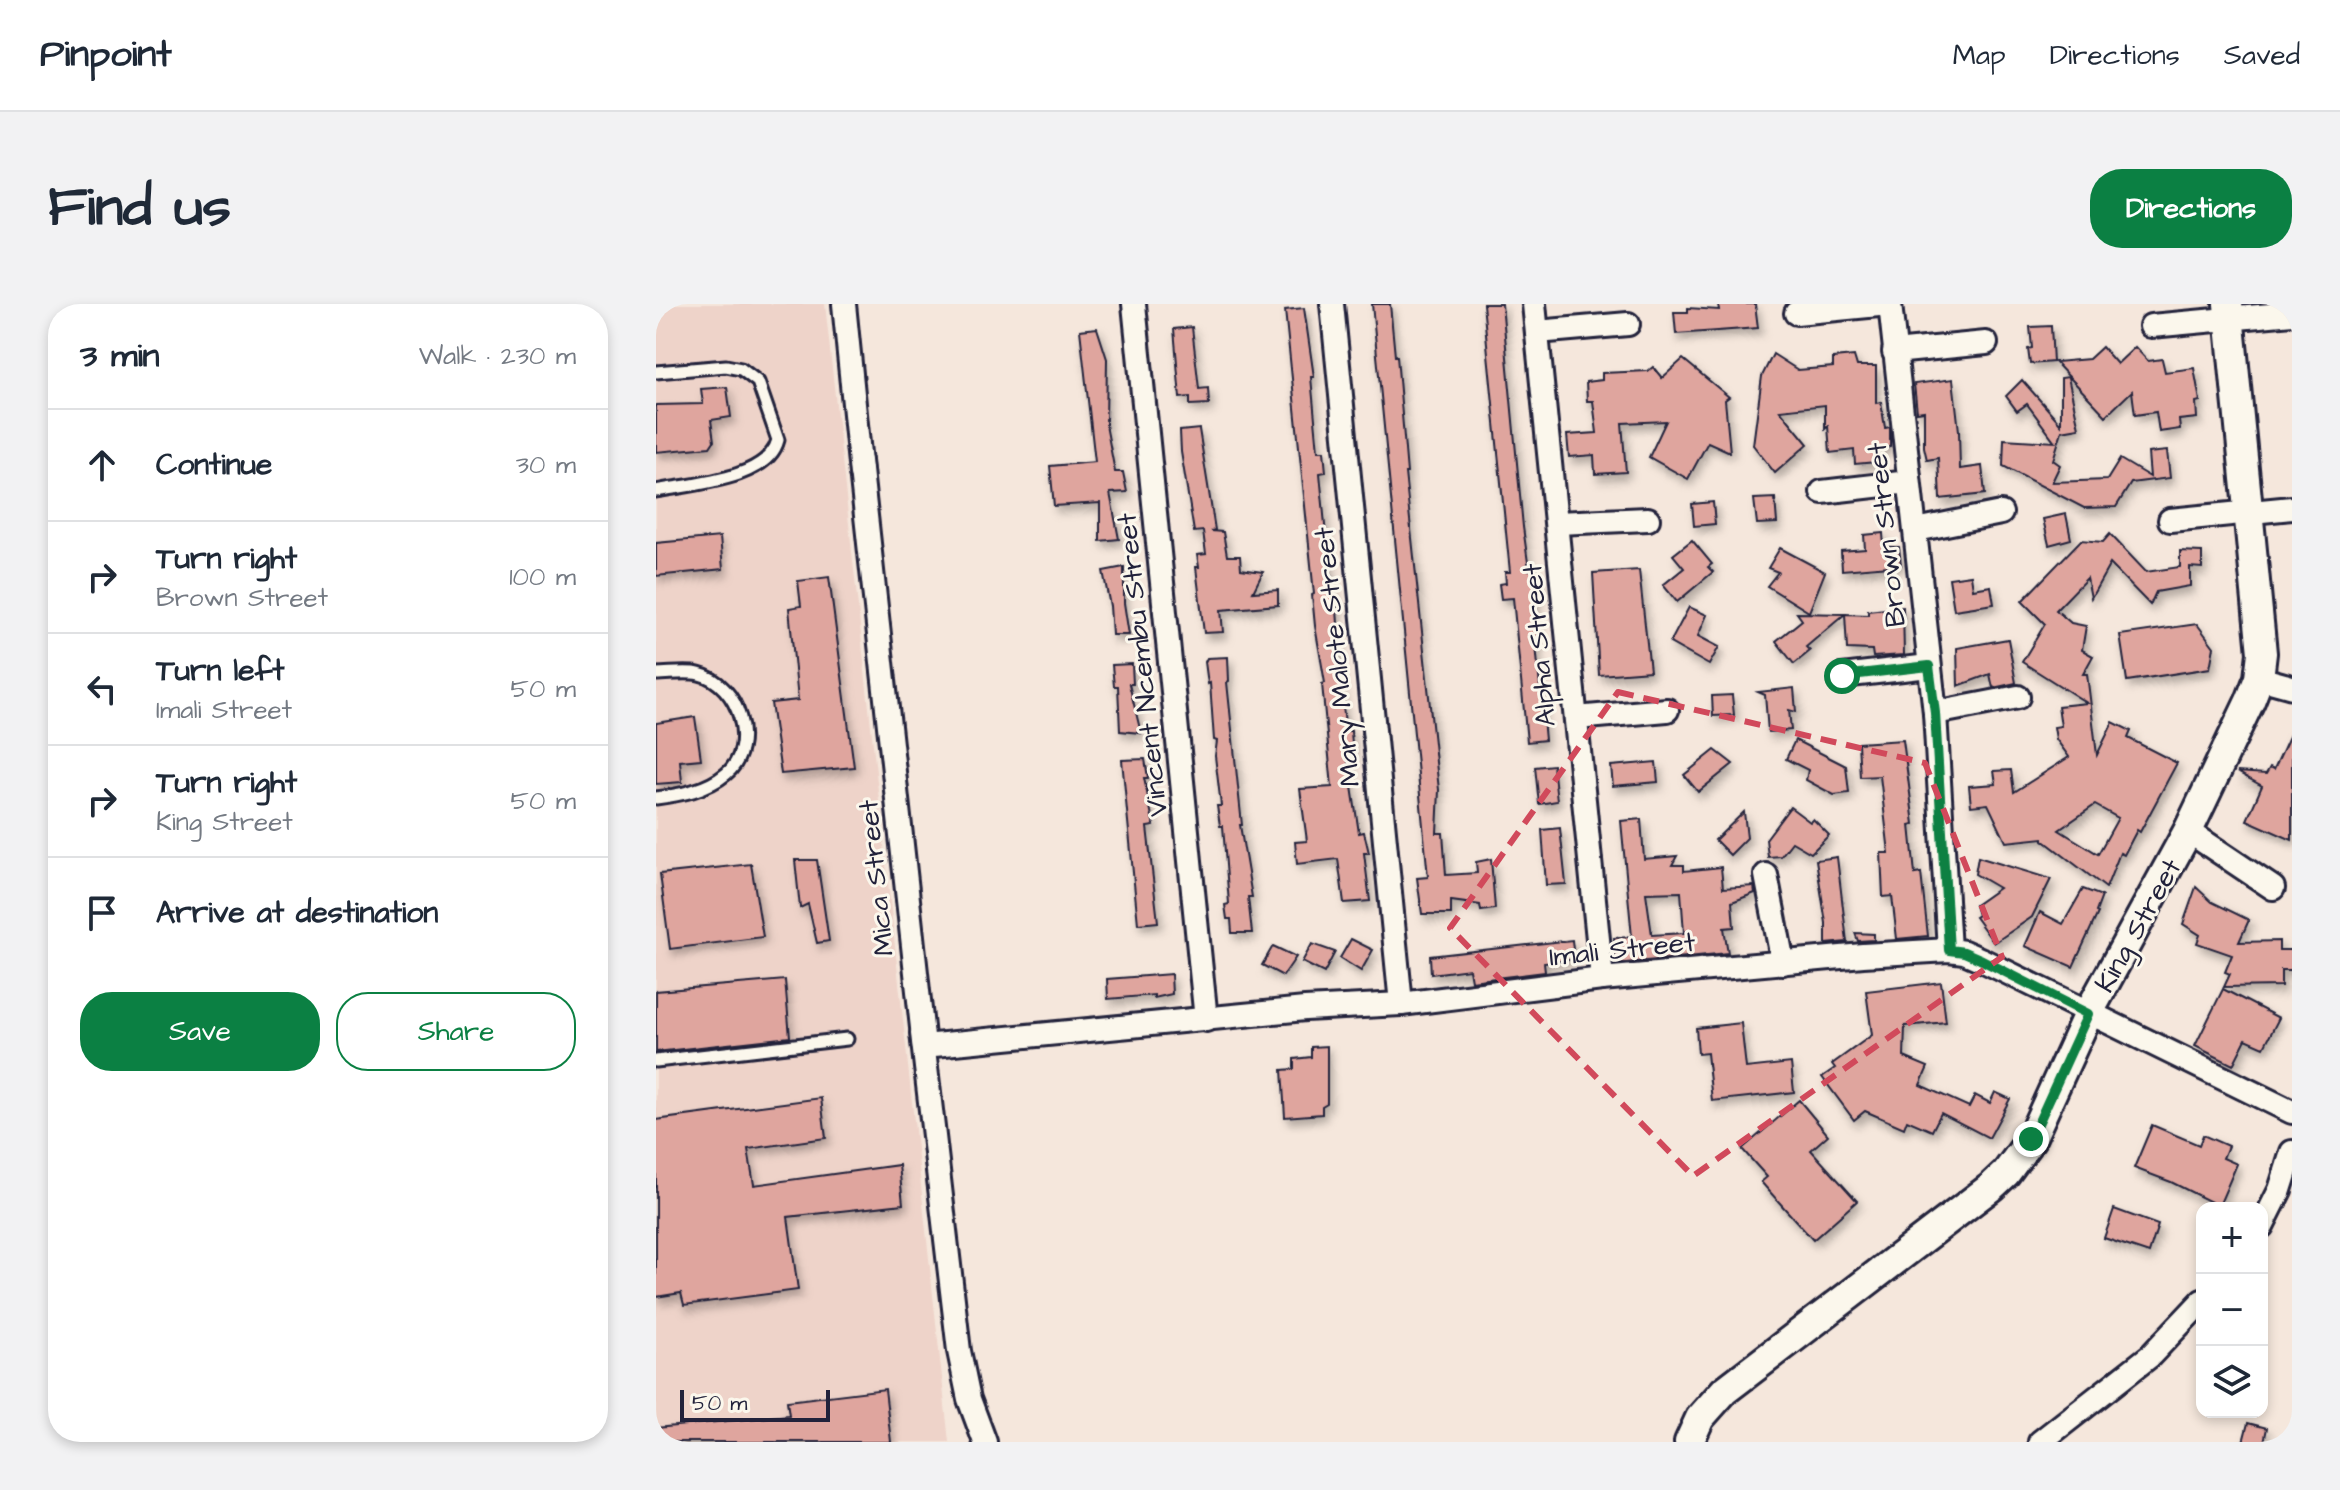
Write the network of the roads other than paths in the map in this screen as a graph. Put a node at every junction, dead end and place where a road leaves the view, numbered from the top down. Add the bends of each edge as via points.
1 (844, 304) edge
2 (1134, 304) edge
3 (1332, 304) edge
4 (1534, 304) edge
5 (1889, 304) edge
6 (2229, 311) edge
7 (1796, 313) dead end
8 (2292, 313) edge
9 (1628, 324) dead end
10 (2151, 326) dead end
11 (1537, 332) junction
12 (1986, 343) dead end
13 (1894, 352) junction
14 (656, 372) edge
15 (1909, 482) junction
16 (656, 491) edge
17 (1822, 492) dead end
18 (2292, 508) edge
19 (2249, 512) junction
20 (2001, 513) dead end
21 (1648, 519) dead end
22 (2170, 520) dead end
23 (1557, 523) junction
24 (1916, 530) junction
25 (1929, 666) junction
26 (656, 674) edge
27 (1842, 676) dead end
28 (2259, 678) junction
29 (2292, 687) edge
30 (2018, 697) dead end
31 (1667, 710) dead end
32 (1935, 713) junction
33 (1576, 718) junction
34 (656, 798) edge
35 (2188, 831) junction
36 (1766, 875) dead end
37 (2273, 888) dead end
38 (1949, 950) junction
39 (1783, 963) junction
40 (1602, 979) junction
41 (1401, 1004) junction
42 (2088, 1014) junction
43 (1206, 1020) junction
44 (847, 1039) dead end
45 (924, 1046) junction
46 (656, 1061) edge
47 (2292, 1112) edge
48 (2292, 1152) edge
49 (2268, 1214) edge
50 (2196, 1307) edge
51 (985, 1442) edge
52 (1689, 1442) edge
53 (2040, 1442) edge

1 - 45 street, Mica Street
2 - 43 street, Vincent Ncembu Street
3 - 41 street, Mary Malote Street
4 - 11 street, Alpha Street
5 - 7 street
5 - 13 street, Brown Street
6 - 8 street
6 - 10 street
6 - 19 street, King Street
9 - 11 street
11 - 23 street, Alpha Street
12 - 13 street
13 - 15 street, Brown Street
14 - 16 lane via 741,369 758,382 778,440 766,461 745,472
15 - 17 street
15 - 24 street, Brown Street
18 - 19 street
19 - 22 street
19 - 28 street, King Street via 2262,653
20 - 24 street
21 - 23 street
23 - 33 street, Alpha Street
24 - 25 street, Brown Street
25 - 27 street
25 - 32 street, Brown Street
26 - 34 lane via 709,677 731,697 742,729 728,773 702,787
28 - 29 street
28 - 35 street, King Street
30 - 32 street
31 - 33 street
32 - 38 street, Brown Street
33 - 40 street, Alpha Street
35 - 37 street
35 - 42 street, King Street
36 - 39 street
38 - 39 street, Imali Street
38 - 42 street, Imali Street via 1980,959
39 - 40 street, Imali Street
40 - 41 street, Imali Street
41 - 43 street, Imali Street
42 - 47 street, Imali Street
42 - 52 street, King Street via 2031,1139 2006,1173 1739,1378 1709,1406
43 - 45 street, Imali Street
44 - 46 lane
45 - 51 street, Mica Street via 959,1351
48 - 49 street
50 - 53 street via 2150,1356

